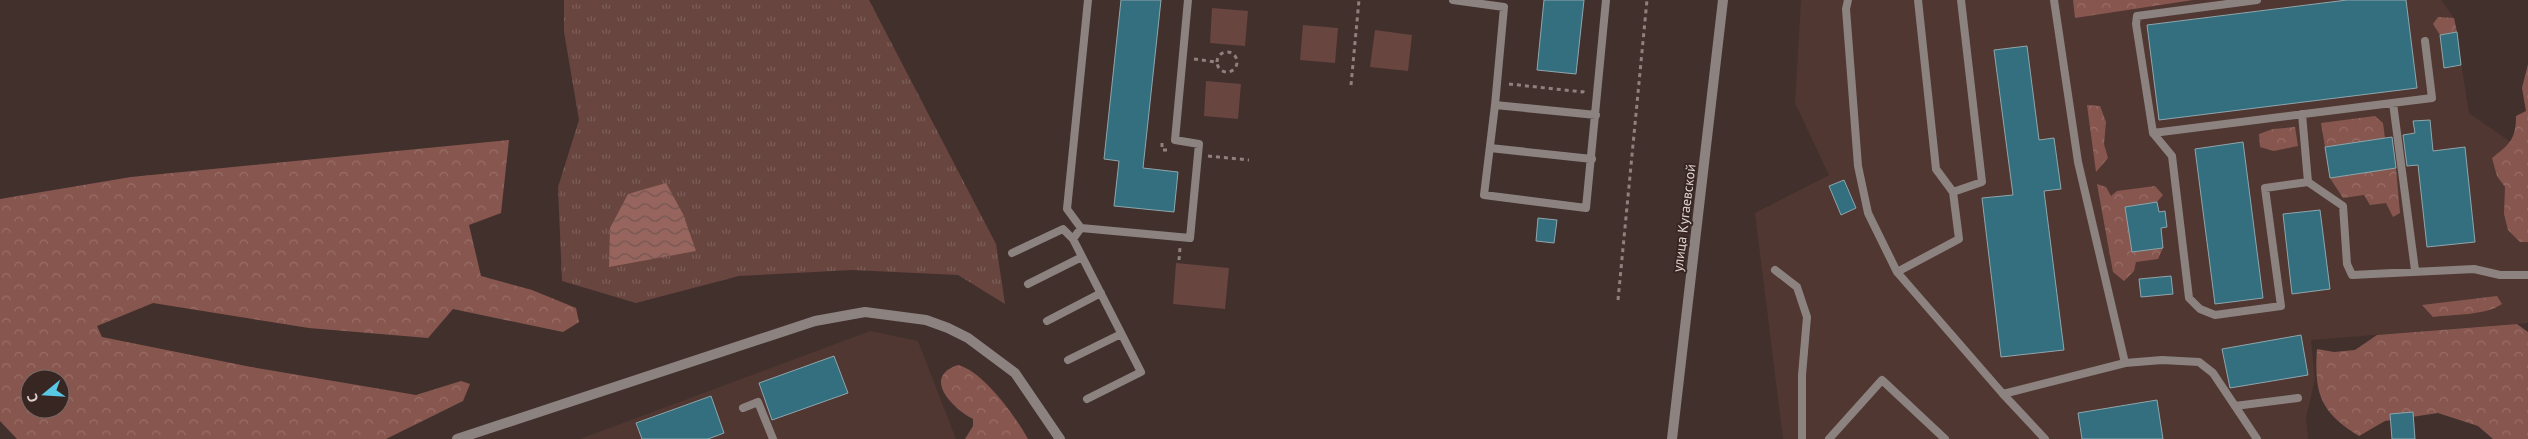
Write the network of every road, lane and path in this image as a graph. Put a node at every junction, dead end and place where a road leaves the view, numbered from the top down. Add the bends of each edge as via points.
1 (1088, 0) edge
2 (1188, 0) edge
3 (1359, 0) edge
4 (1453, 0) edge
5 (1606, 0) edge
6 (1647, 0) edge
7 (1724, 0) edge
8 (1848, 0) edge
9 (1918, 0) edge
10 (1961, 0) edge
11 (2054, 0) edge
12 (2257, 0) edge
13 (2425, 41) dead end
14 (1231, 71) joint
15 (1510, 74) dead end
16 (1584, 83) dead end
17 (1351, 85) dead end
18 (2393, 103) junction
19 (1496, 105) junction
20 (2302, 114) junction
21 (1596, 115) junction
22 (2153, 133) junction
23 (1490, 148) junction
24 (1198, 155) junction
25 (1592, 159) junction
26 (1249, 160) dead end
27 (2308, 182) junction
28 (1953, 192) junction
29 (1081, 228) junction
30 (1073, 239) junction
31 (1012, 253) dead end
32 (1082, 257) junction
33 (1775, 270) dead end
34 (2415, 270) junction
35 (1897, 272) junction
36 (2528, 275) edge
37 (1028, 284) dead end
38 (1101, 293) junction
39 (1618, 300) dead end
40 (1047, 321) dead end
41 (1121, 334) junction
42 (1068, 360) dead end
43 (2125, 363) junction
44 (2003, 394) junction
45 (2298, 398) dead end
46 (1087, 399) dead end
47 (2235, 406) junction
48 (743, 408) dead end
49 (457, 439) edge
50 (773, 439) edge
51 (1060, 439) edge
52 (1672, 439) edge
53 (1802, 439) edge
54 (1829, 439) edge
55 (1945, 439) edge
56 (2045, 439) edge
57 (2257, 439) edge

1 - 29 lane via 1067,209
2 - 24 lane via 1176,140 1200,144
3 - 17 path
4 - 19 lane via 1504,7
5 - 21 lane
6 - 39 path
7 - 52 street, улица Кугаевской
8 - 35 lane via 1846,9 1858,166 1868,213
9 - 28 lane via 1936,169
10 - 28 lane via 1982,182
11 - 43 lane via 2078,162
12 - 22 lane via 2137,16
13 - 18 lane via 2432,98
14 - 14 path via 1223,72 1217,66 1221,53 1230,52 1237,59
15 - 16 path via 1509,84 1583,92
18 - 20 lane
18 - 34 lane
19 - 21 lane
19 - 23 lane
20 - 22 lane
20 - 27 lane
21 - 25 lane
22 - 27 lane via 2172,156 2189,298 2215,315 2281,306 2264,188
23 - 25 lane
23 - 25 lane via 1484,196 1586,208
24 - 26 path
24 - 29 lane via 1190,238
27 - 34 lane via 2343,206 2347,264 2352,275
28 - 35 lane via 1960,239
29 - 30 lane
30 - 31 lane via 1063,229
30 - 32 lane
32 - 37 lane
32 - 38 lane
33 - 53 lane via 1797,287 1807,317 1802,375
34 - 36 lane via 2474,269 2500,276
35 - 44 lane
38 - 40 lane
38 - 41 lane
41 - 42 lane
41 - 46 lane via 1141,372
43 - 44 lane
43 - 47 lane via 2199,362 2213,373
44 - 56 lane
45 - 47 lane
47 - 57 lane
48 - 50 lane via 758,402
49 - 51 street via 815,321 865,312 926,320 968,338 1015,372
54 - 55 lane via 1882,380

